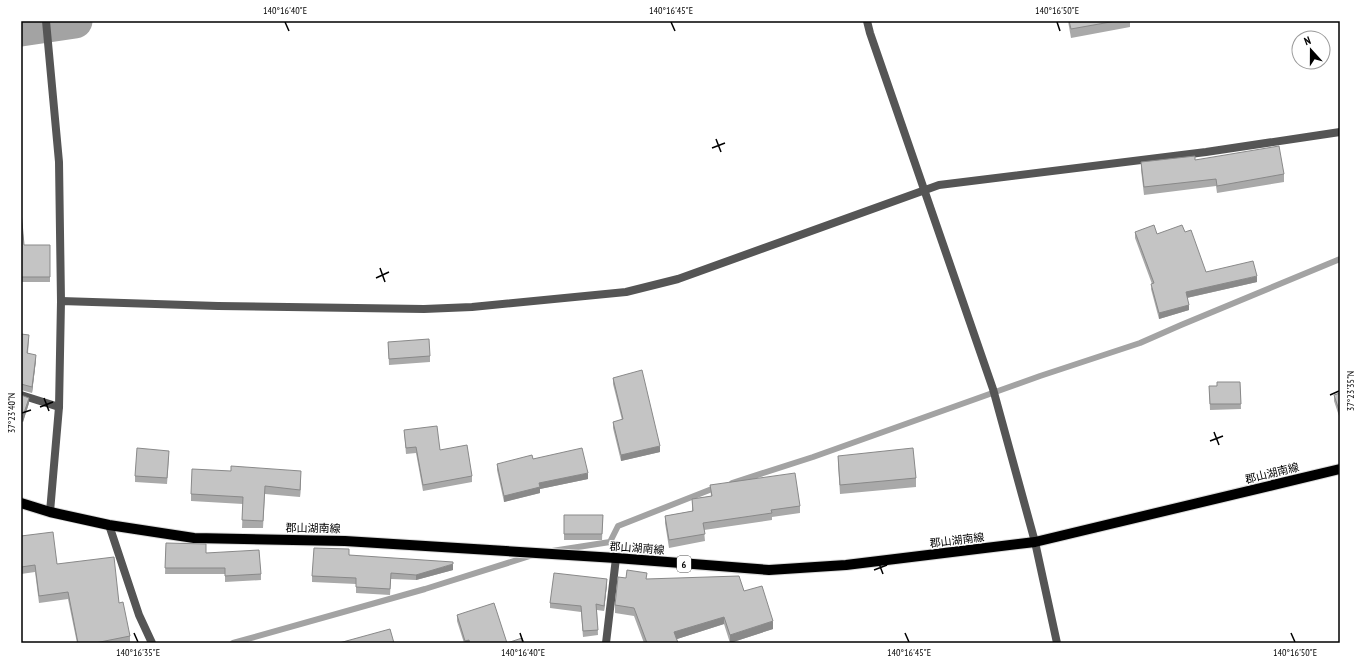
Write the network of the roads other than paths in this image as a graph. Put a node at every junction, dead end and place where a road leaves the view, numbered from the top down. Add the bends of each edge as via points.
1 (46, 21) edge
2 (867, 21) edge
3 (1340, 132) edge
4 (924, 189) junction
5 (61, 301) junction
6 (21, 396) edge
7 (59, 407) junction
8 (1340, 469) edge
9 (21, 503) edge
10 (50, 512) junction
11 (109, 525) junction
12 (1035, 542) junction
13 (616, 558) junction
14 (152, 643) edge
15 (606, 643) edge
16 (1057, 643) edge

1 - 5 street via 59,162
2 - 4 street
3 - 4 street
4 - 5 street via 678,279 626,292 472,307 424,309
4 - 12 street via 993,389
5 - 7 street
6 - 7 street
7 - 10 street
8 - 12 main road, 郡山湖南線 / 6
9 - 10 main road, 郡山湖南線 / 6
10 - 11 main road, 郡山湖南線 / 6
11 - 13 main road, 郡山湖南線 / 6 via 194,538 345,541
11 - 14 street via 139,615
12 - 13 main road, 郡山湖南線 / 6 via 846,566 769,570
12 - 16 street
13 - 15 street

